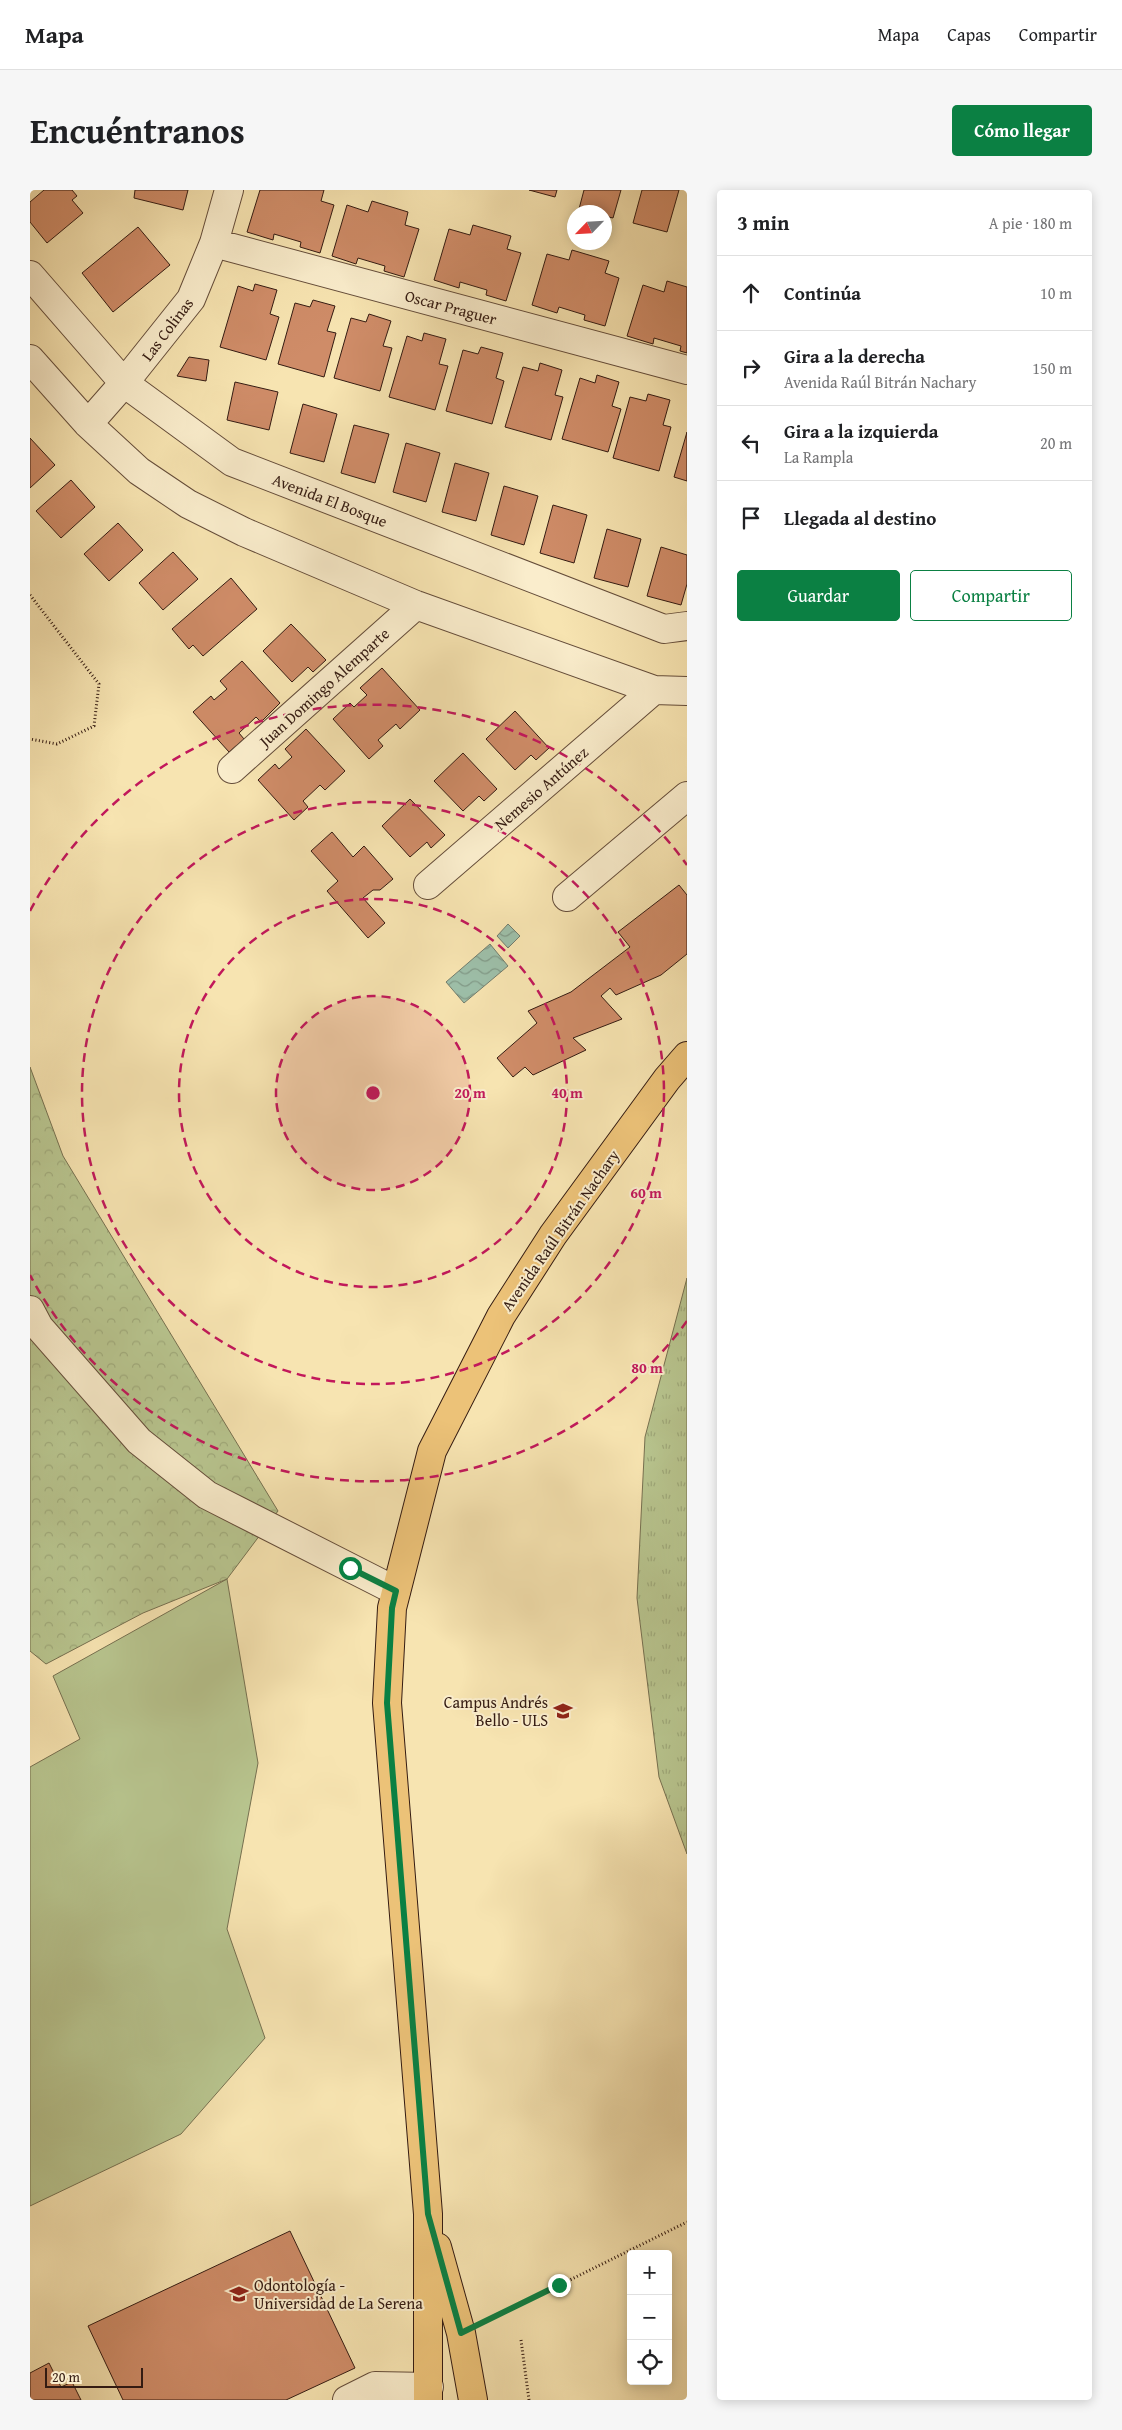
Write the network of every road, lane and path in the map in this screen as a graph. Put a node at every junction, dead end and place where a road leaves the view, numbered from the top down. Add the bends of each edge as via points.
1 (229, 190) edge
2 (214, 243) junction
3 (30, 275) edge
4 (30, 359) edge
5 (687, 370) edge
6 (124, 383) junction
7 (88, 424) junction
8 (30, 595) edge
9 (416, 605) junction
10 (687, 626) edge
11 (654, 690) junction
12 (687, 691) edge
13 (30, 739) edge
14 (232, 769) dead end
15 (687, 796) edge
16 (428, 886) dead end
17 (567, 897) dead end
18 (687, 1056) edge
19 (677, 1074) edge
20 (30, 1310) edge
21 (396, 1591) junction
22 (428, 2214) junction
23 (687, 2222) edge
24 (461, 2333) junction
25 (521, 2340) dead end
26 (428, 2393) edge
27 (346, 2400) edge
28 (473, 2400) edge
29 (529, 2400) edge

1 - 2 street, Las Colinas
2 - 5 street, Oscar Praguer
2 - 6 street, Las Colinas via 191,299
3 - 6 street, Avenida El Bosque
4 - 7 street
6 - 7 street, Las Colinas
6 - 10 street, Avenida El Bosque via 232,462 664,629
7 - 9 street via 139,471 188,504 244,532
8 - 13 path via 99,684 94,726 57,744
9 - 11 street
9 - 14 street, Juan Domingo Alemparte
11 - 12 street
11 - 16 street, Nemesio Antúnez
15 - 17 street
18 - 19 main road, Avenida Raúl Bitrán Nachary
19 - 21 main road, Avenida Raúl Bitrán Nachary via 553,1235 501,1316 432,1451
20 - 21 street via 39,1326 139,1441 207,1495
21 - 22 main road, Avenida Raúl Bitrán Nachary via 392,1608 387,1703
22 - 24 main road, Avenida Raúl Bitrán Nachary
22 - 26 main road, Avenida Raúl Bitrán Nachary
23 - 24 path
24 - 28 main road, Avenida Raúl Bitrán Nachary
25 - 29 path
26 - 27 street via 375,2386

